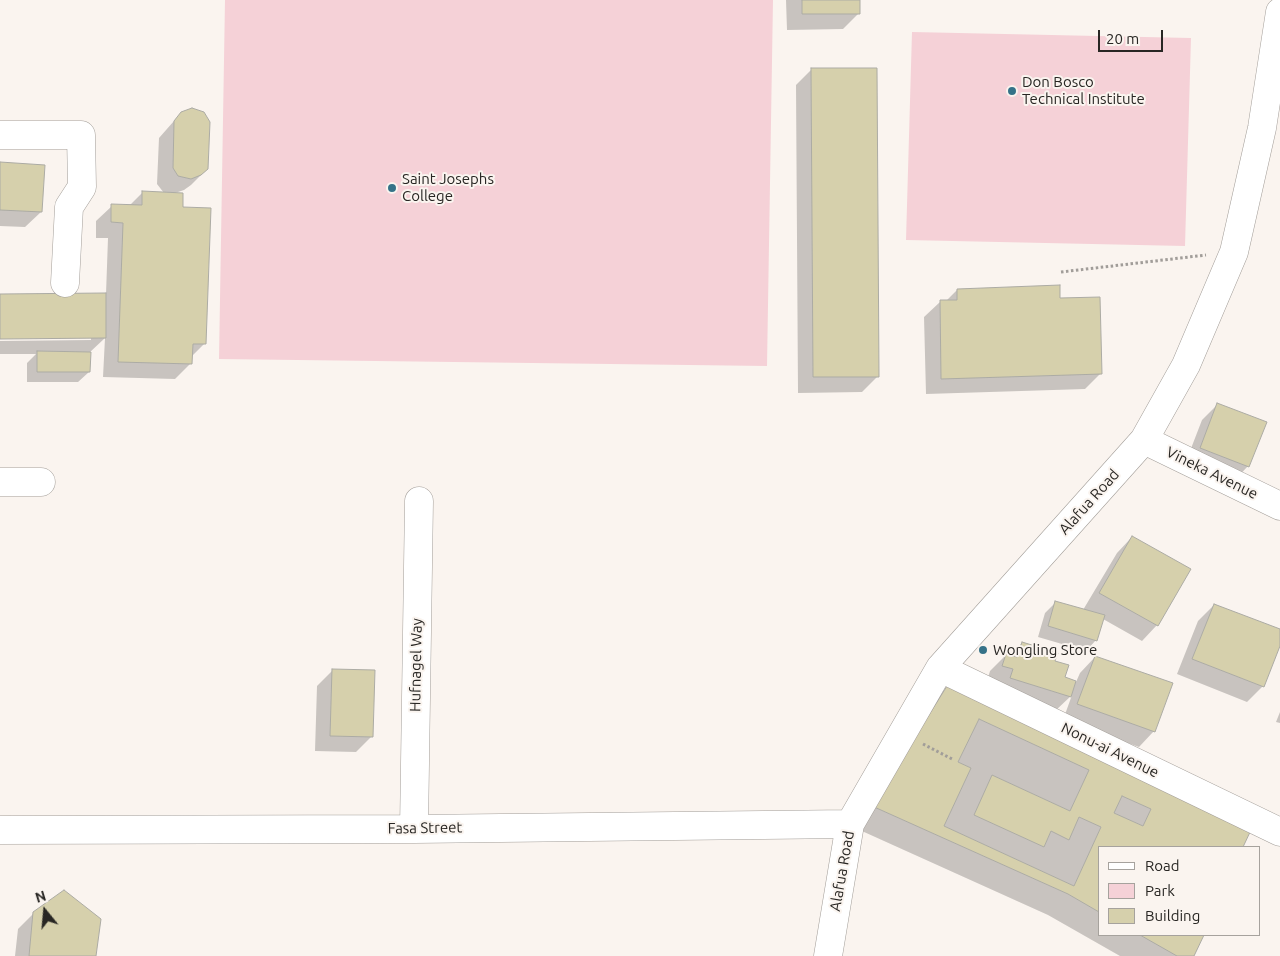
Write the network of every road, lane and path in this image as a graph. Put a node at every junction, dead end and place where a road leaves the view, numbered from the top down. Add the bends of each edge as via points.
1 (1280, 12) edge
2 (0, 134) edge
3 (1234, 252) junction
4 (1061, 272) dead end
5 (65, 283) dead end
6 (1144, 440) junction
7 (0, 482) edge
8 (41, 482) dead end
9 (419, 501) dead end
10 (1280, 506) edge
11 (940, 668) junction
12 (903, 733) junction
13 (954, 760) dead end
14 (850, 824) junction
15 (414, 829) junction
16 (0, 830) edge
17 (1280, 832) edge
18 (828, 956) edge

1 - 3 street, Alafua Road via 1262,128
2 - 5 street via 81,135 82,187 69,207
3 - 4 path
3 - 6 street, Alafua Road via 1186,364
6 - 10 street, Vineka Avenue
6 - 11 street, Alafua Road
7 - 8 street
9 - 15 street, Hufnagel Way
11 - 12 street, Alafua Road
11 - 17 street, Nonu-ai Avenue
12 - 13 path
12 - 14 street, Alafua Road
14 - 15 street, Fasa Street
14 - 18 street, Alafua Road
15 - 16 street, Fasa Street

